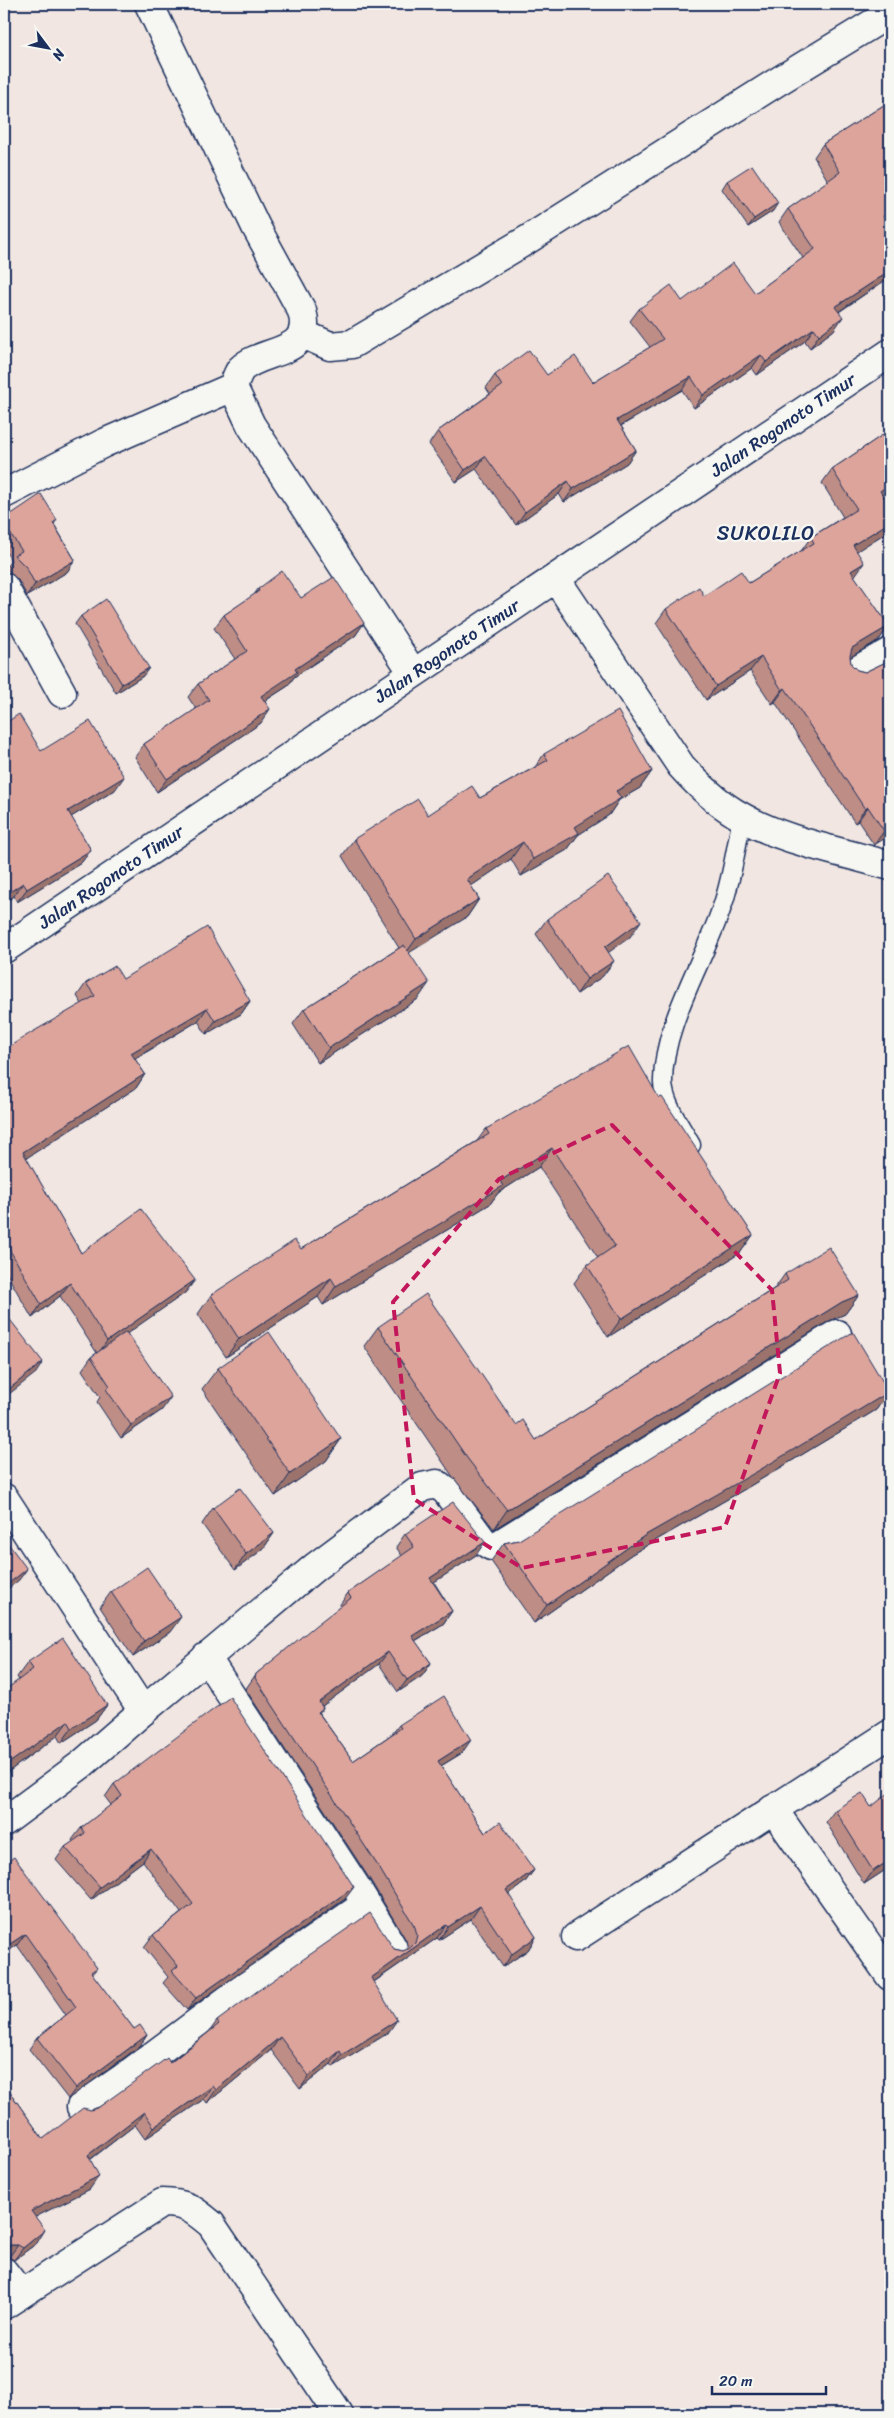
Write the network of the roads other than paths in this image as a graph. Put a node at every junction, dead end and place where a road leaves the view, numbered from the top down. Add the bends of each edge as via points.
1 (149, 4) edge
2 (890, 14) edge
3 (303, 334) junction
4 (890, 353) edge
5 (235, 393) junction
6 (4, 494) edge
7 (556, 578) junction
8 (4, 587) edge
9 (890, 652) edge
10 (855, 671) edge
11 (413, 673) junction
12 (62, 693) dead end
13 (742, 818) junction
14 (890, 866) edge
15 (4, 949) edge
16 (701, 1162) edge
17 (837, 1334) dead end
18 (4, 1498) edge
19 (206, 1657) junction
20 (143, 1711) junction
21 (890, 1734) edge
22 (773, 1809) junction
23 (4, 1822) edge
24 (366, 1904) junction
25 (576, 1937) dead end
26 (393, 1948) edge
27 (890, 1976) edge
28 (81, 2107) edge
29 (4, 2272) edge
30 (12, 2300) edge
31 (339, 2414) edge

1 - 3 street via 256,227 302,311 305,321
2 - 3 street via 527,240 352,344 330,346
3 - 5 street via 296,343 240,370
4 - 7 street, Jalan Rogonoto Timur
5 - 6 street via 104,443
5 - 11 street via 251,425
7 - 11 street, Jalan Rogonoto Timur
7 - 13 street via 681,766 704,791
8 - 12 street
9 - 10 street
11 - 15 street, Jalan Rogonoto Timur
13 - 14 street via 783,835
13 - 16 lane via 723,905 665,1053 663,1084 666,1099
17 - 19 street via 498,1545 491,1546 483,1541 438,1484 422,1487 345,1544
18 - 20 street
19 - 20 street
19 - 24 street
20 - 23 street via 82,1764
21 - 22 street
22 - 25 street
22 - 27 street
24 - 26 street
24 - 28 street via 238,1992
29 - 30 street
30 - 31 street via 162,2203 190,2206 211,2224

